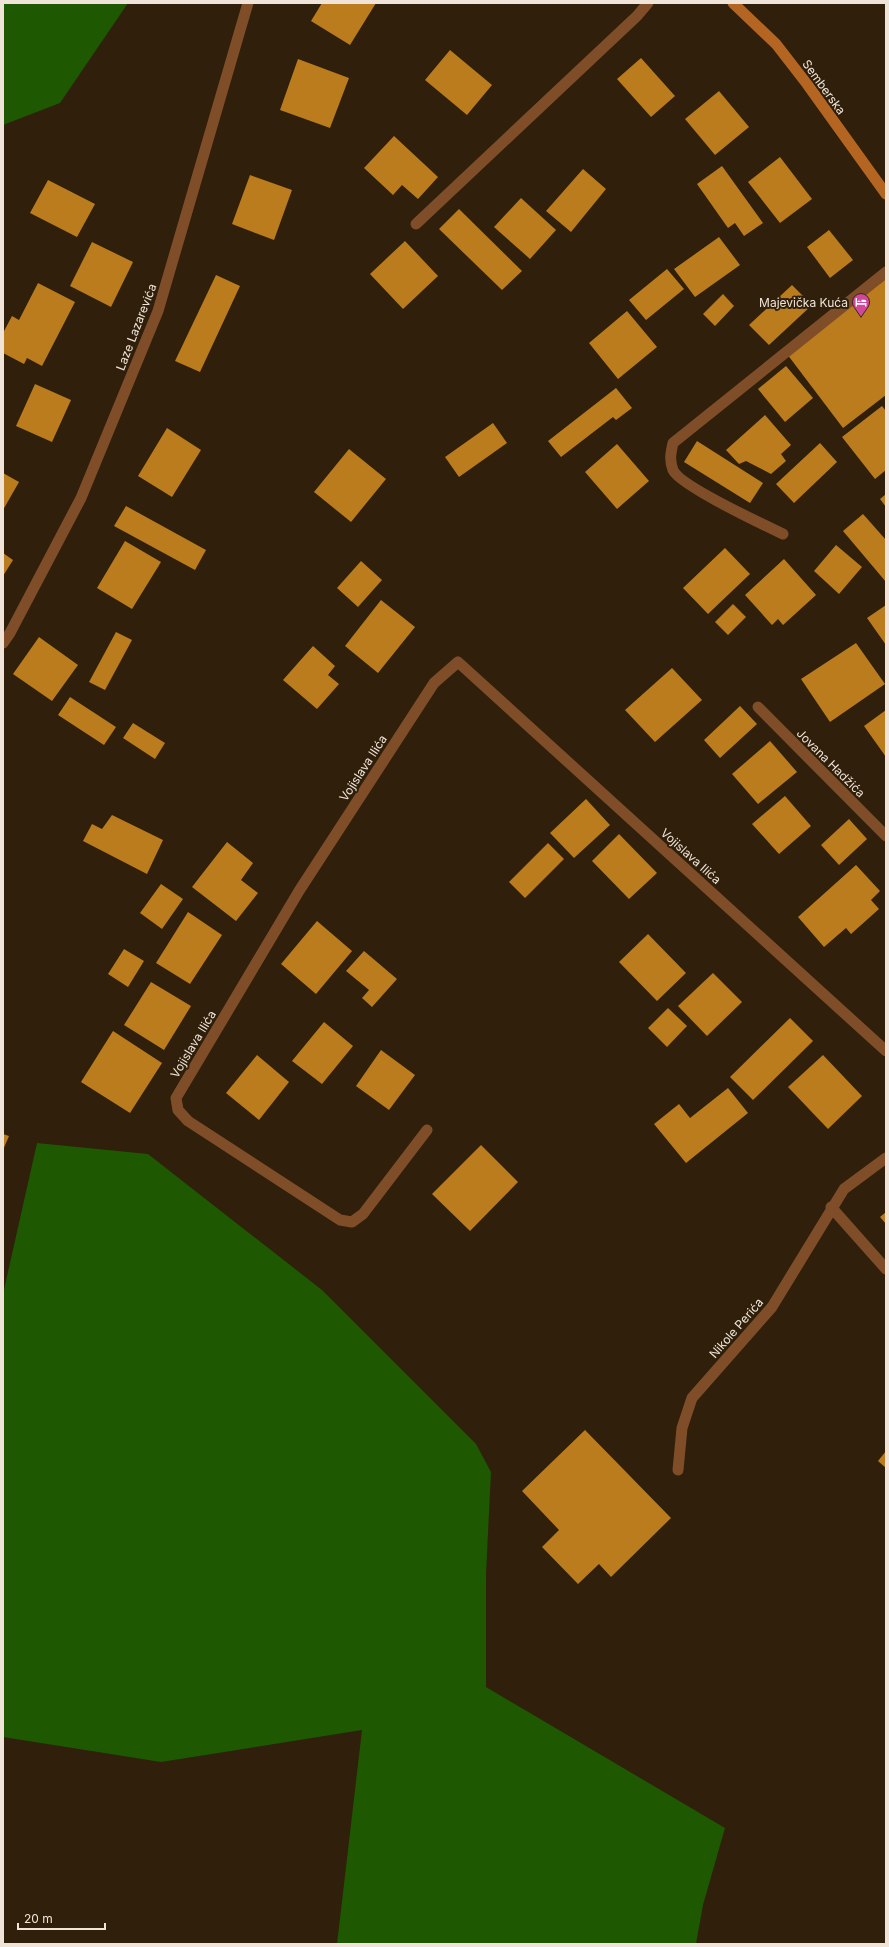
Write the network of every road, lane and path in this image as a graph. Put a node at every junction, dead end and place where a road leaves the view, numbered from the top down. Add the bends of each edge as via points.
1 (248, 3) edge
2 (648, 3) edge
3 (733, 3) edge
4 (886, 193) edge
5 (416, 224) dead end
6 (886, 272) edge
7 (783, 534) dead end
8 (3, 642) edge
9 (758, 707) dead end
10 (886, 836) edge
11 (886, 1051) edge
12 (427, 1130) dead end
13 (886, 1158) edge
14 (832, 1208) junction
15 (886, 1269) edge
16 (678, 1470) dead end

1 - 8 street, Laze Lazarevića via 158,312 81,498
2 - 5 street
3 - 4 main road, Semberska via 776,44
6 - 7 street via 673,443 670,458 673,471 697,490
9 - 10 street, Jovana Hadžića
11 - 12 street, Vojislava Ilića via 458,662 434,683 299,891 176,1098 178,1110 188,1121 340,1220 352,1222 363,1214
13 - 14 street, Nikole Perića via 844,1189
14 - 15 street
14 - 16 street, Nikole Perića via 772,1307 692,1398 682,1428

